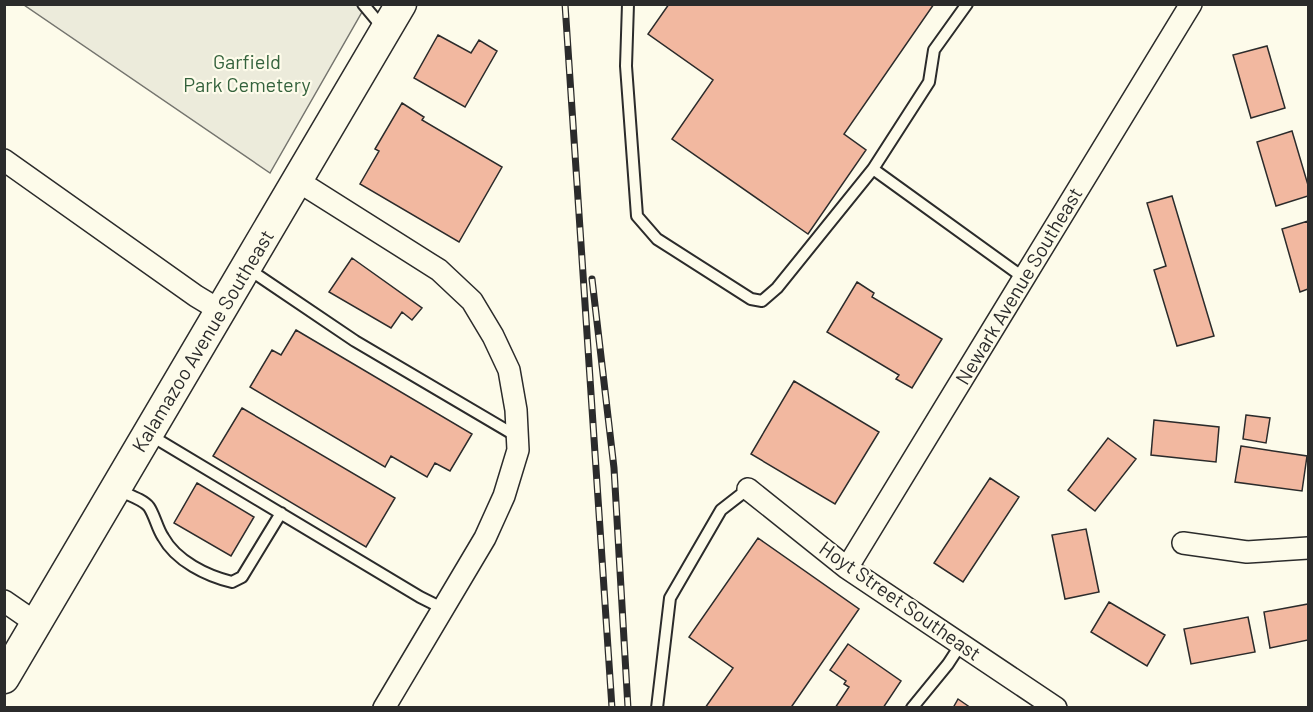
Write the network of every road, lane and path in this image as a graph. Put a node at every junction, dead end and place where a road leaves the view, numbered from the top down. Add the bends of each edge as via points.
1 (363, 4) edge
2 (401, 4) edge
3 (627, 4) edge
4 (967, 4) edge
5 (1191, 4) edge
6 (385, 31) junction
7 (4, 160) edge
8 (873, 169) junction
9 (298, 181) junction
10 (246, 268) junction
11 (1024, 278) junction
12 (221, 310) junction
13 (148, 434) junction
14 (518, 437) junction
15 (116, 489) junction
16 (748, 489) joint
17 (281, 513) junction
18 (1183, 543) dead end
19 (1308, 548) edge
20 (847, 568) junction
21 (4, 601) edge
22 (444, 609) junction
23 (36, 624) junction
24 (962, 644) junction
25 (4, 678) edge
26 (384, 708) edge
27 (657, 708) edge
28 (912, 708) edge
29 (1056, 708) edge

1 - 6 lane
2 - 6 main road, Kalamazoo Avenue Southeast
3 - 8 lane via 626,66 637,216 657,239 751,299 762,301 777,288
4 - 8 lane via 934,50 929,82
5 - 11 street, Newark Avenue Southeast
6 - 9 main road, Kalamazoo Avenue Southeast
7 - 12 street
8 - 11 lane
9 - 10 main road, Kalamazoo Avenue Southeast
9 - 14 street via 440,270 472,301 509,370
10 - 12 main road, Kalamazoo Avenue Southeast
10 - 14 lane via 355,341
11 - 20 street, Newark Avenue Southeast
12 - 13 main road, Kalamazoo Avenue Southeast
13 - 15 main road, Kalamazoo Avenue Southeast
13 - 17 lane
14 - 22 street via 518,450 504,496
15 - 17 lane via 148,505 170,548 213,578 232,582 242,577
15 - 23 main road, Kalamazoo Avenue Southeast
16 - 20 street, Hoyt Street Southeast
16 - 27 lane via 721,510 670,598
17 - 22 lane
18 - 19 street via 1247,552
20 - 24 street, Hoyt Street Southeast
21 - 23 street
22 - 26 street
23 - 25 main road, Kalamazoo Avenue Southeast
24 - 28 lane
24 - 29 street, Hoyt Street Southeast

